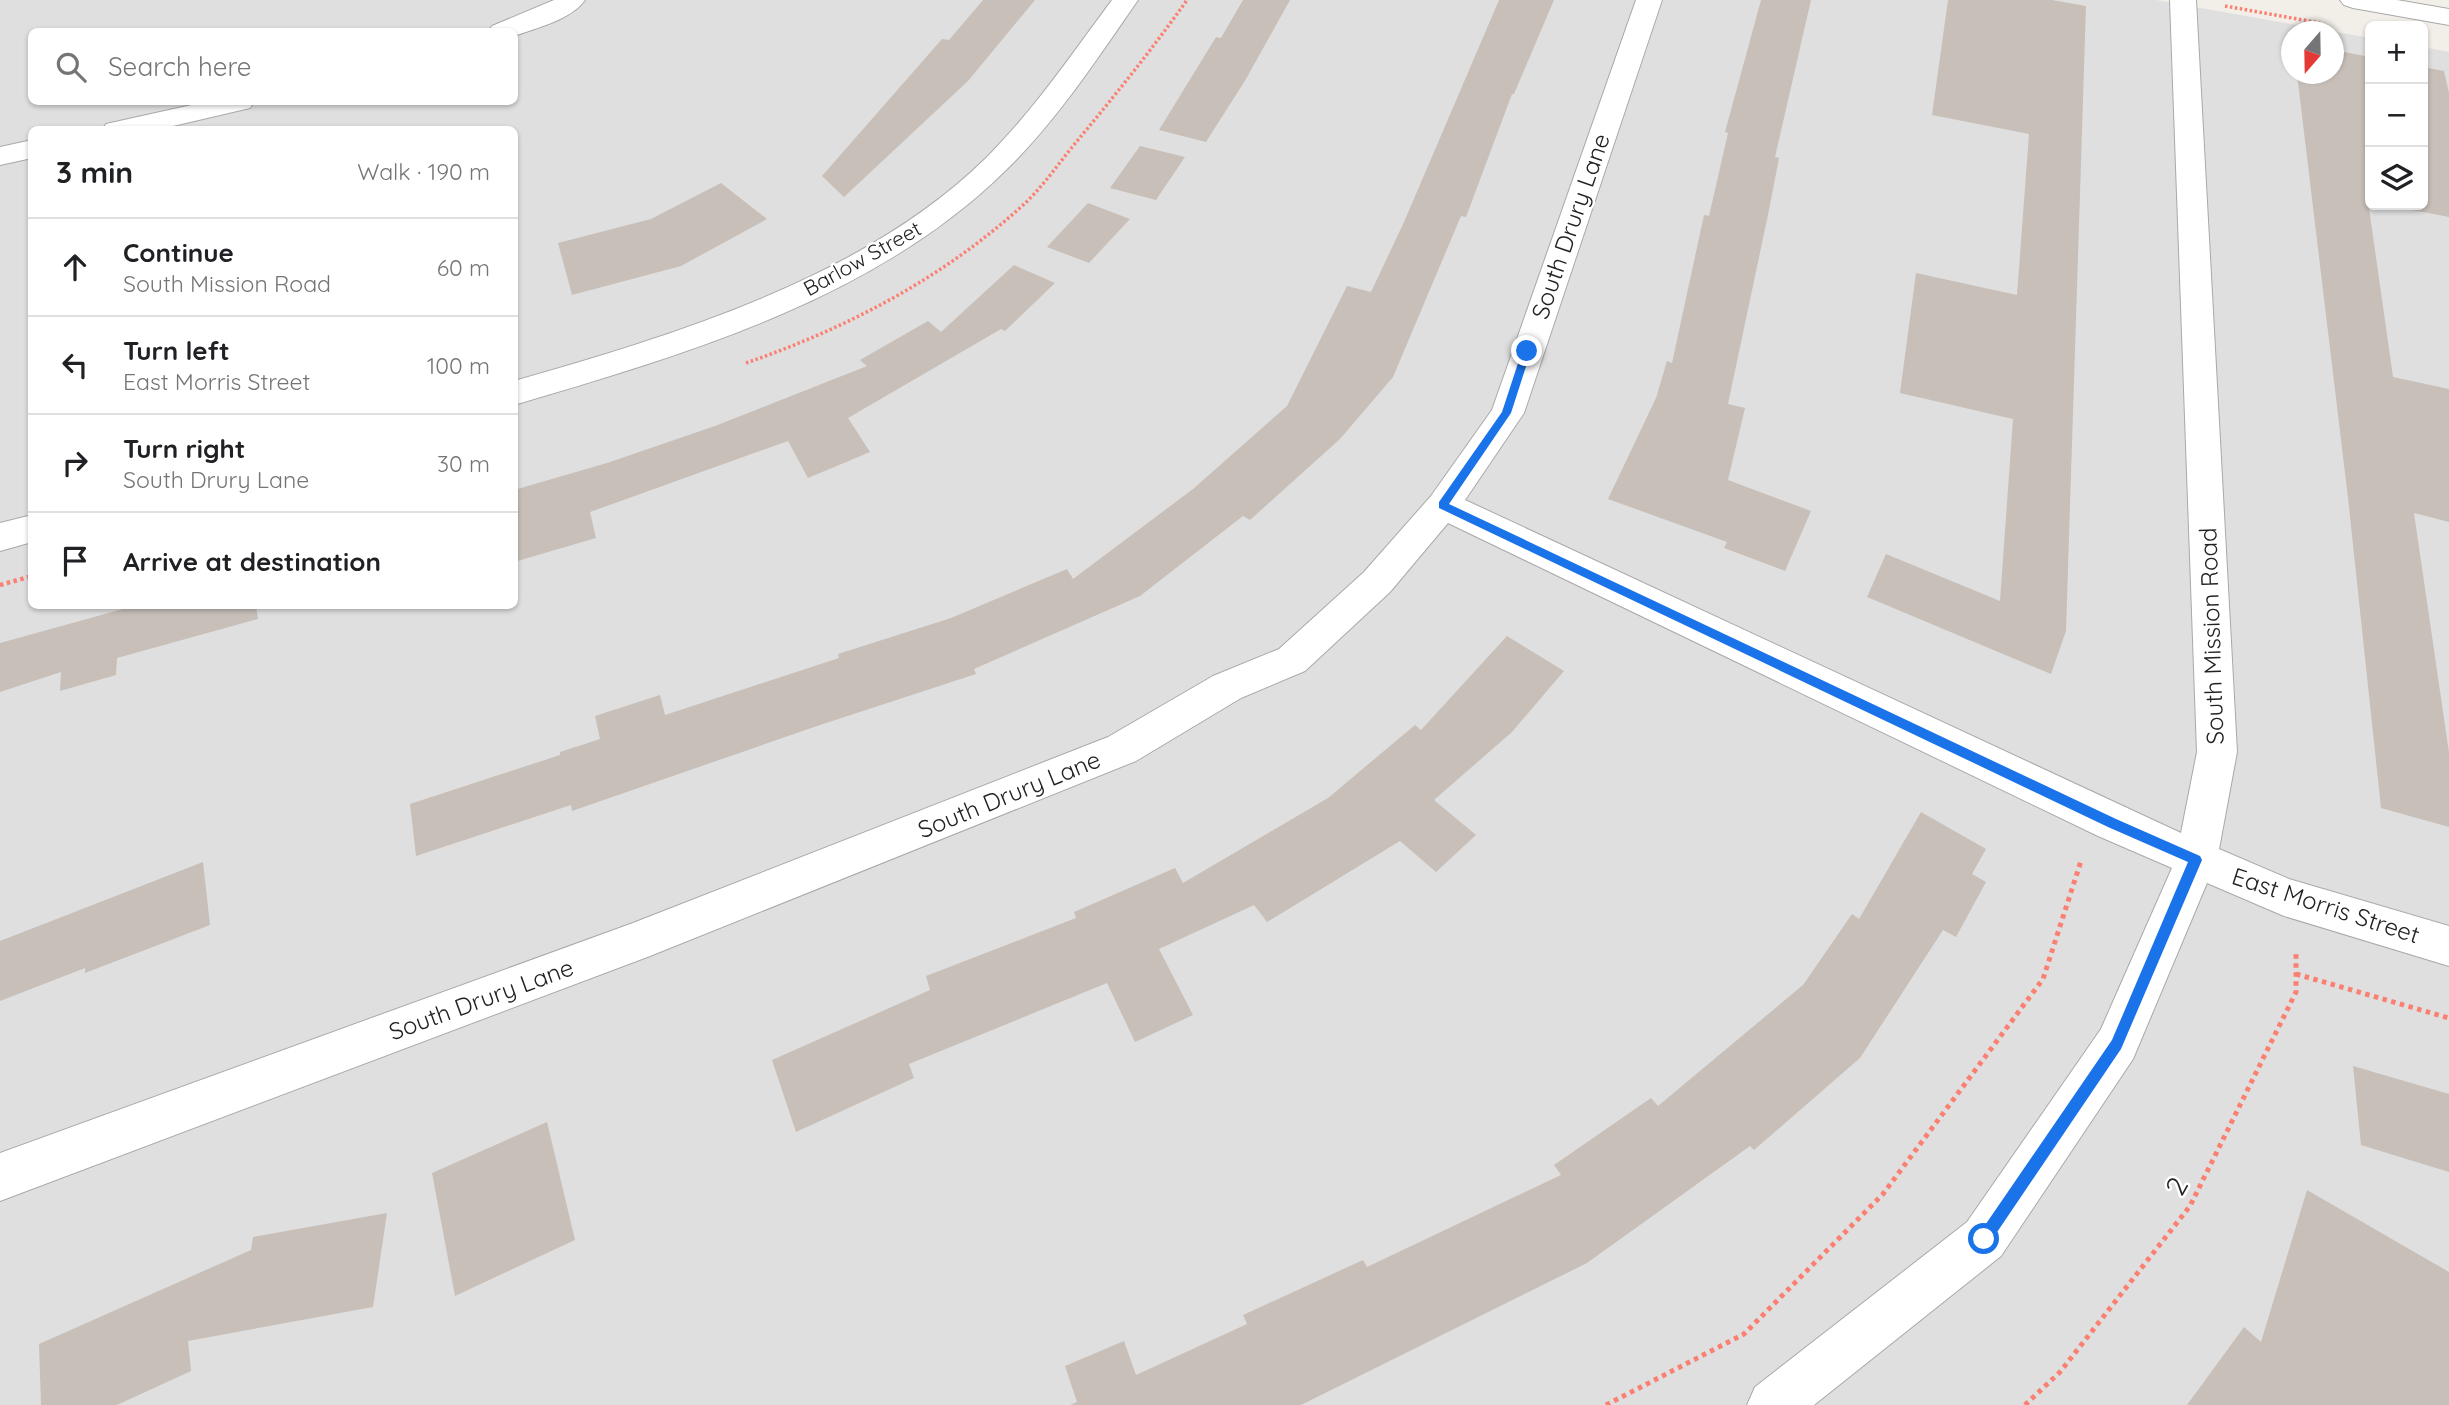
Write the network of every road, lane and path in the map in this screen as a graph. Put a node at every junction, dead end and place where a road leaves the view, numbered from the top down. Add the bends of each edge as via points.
1 (572, 0) edge
2 (1125, 0) edge
3 (1650, 0) edge
4 (2353, 0) edge
5 (2200, 2) edge
6 (2449, 17) edge
7 (2309, 21) edge
8 (511, 28) edge
9 (227, 105) edge
10 (134, 126) edge
11 (28, 150) edge
12 (0, 156) edge
13 (518, 392) edge
14 (1443, 505) junction
15 (28, 529) edge
16 (0, 537) edge
17 (28, 577) edge
18 (0, 585) edge
19 (2082, 860) dead end
20 (2196, 860) junction
21 (2449, 946) edge
22 (2296, 950) dead end
23 (2296, 974) junction
24 (2449, 1018) edge
25 (0, 1177) edge
26 (1606, 1405) edge
27 (1773, 1405) edge
28 (2025, 1405) edge

1 - 8 street
2 - 13 street, Barlow Street via 1041,113 993,167 925,224 823,283 599,369
3 - 14 street, South Drury Lane via 1507,413
4 - 6 street
5 - 7 path
5 - 20 street, South Mission Road via 2217,752
9 - 10 street
11 - 12 street
14 - 20 street, East Morris Street
14 - 25 street, South Drury Lane via 1377,582 1292,660 1227,687 1122,749 635,942
15 - 16 street
17 - 18 path
19 - 26 path via 2043,979 1882,1194 1744,1334
20 - 21 street, East Morris Street via 2284,897
20 - 27 street, South Mission Road via 2117,1044 1984,1239
22 - 23 path, 2
23 - 24 path
23 - 28 path, 2 via 2295,992 2190,1206 2060,1372

